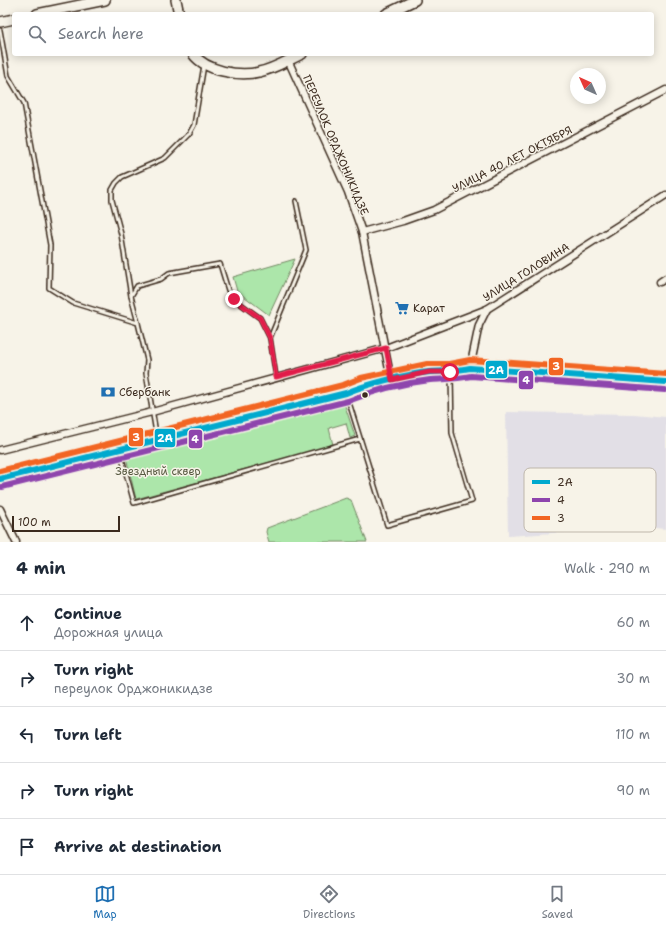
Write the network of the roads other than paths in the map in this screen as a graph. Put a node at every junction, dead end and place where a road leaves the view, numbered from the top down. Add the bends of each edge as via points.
1 (104, 0) edge
2 (176, 0) edge
3 (415, 0) edge
4 (47, 12) edge
5 (179, 12) edge
6 (390, 12) edge
7 (12, 19) edge
8 (0, 22) edge
9 (0, 30) edge
10 (195, 56) edge
11 (297, 56) edge
12 (288, 60) junction
13 (204, 64) junction
14 (666, 90) edge
15 (666, 195) edge
16 (296, 201) dead end
17 (362, 232) junction
18 (131, 296) junction
19 (487, 309) junction
20 (138, 323) junction
21 (270, 338) junction
22 (386, 348) junction
23 (470, 368) junction
24 (450, 372) junction
25 (276, 377) junction
26 (392, 380) junction
27 (666, 382) edge
28 (346, 392) junction
29 (152, 412) junction
30 (157, 439) junction
31 (360, 439) junction
32 (120, 449) junction
33 (0, 450) edge
34 (0, 479) edge
35 (0, 509) edge
36 (16, 542) edge

1 - 4 main road
2 - 5 main road
3 - 6 main road
7 - 8 main road
9 - 20 lane via 8,76 24,103 50,245 49,288 73,302
10 - 13 main road
11 - 12 main road
12 - 13 main road via 259,72 241,73 224,71
12 - 17 street, ПЕРЕУЛОК ОРДЖОНИКИДЗЕ via 348,192
13 - 18 lane via 194,124 189,134 165,158 122,177 112,190
14 - 17 street, УЛИЦА 40 ЛЕТ ОКТЯБРЯ via 434,210
15 - 19 street, УЛИЦА ГОЛОВИНА
16 - 21 lane via 306,250
17 - 22 street, ПЕРЕУЛОК ОРДЖОНИКИДЗЕ
18 - 20 lane
18 - 21 lane via 138,286 161,279 169,272 220,264 228,290 234,299 260,318
19 - 22 street, УЛИЦА ГОЛОВИНА
19 - 23 street via 479,325
20 - 29 lane via 147,360 146,373
21 - 25 lane
22 - 25 street, УЛИЦА ГОЛОВИНА
22 - 26 street, ПЕРЕУЛОК ОРДЖОНИКИДЗЕ
23 - 24 main road
23 - 27 main road
24 - 26 main road via 429,372
24 - 31 lane via 452,433 472,501 387,525
25 - 29 street, УЛИЦА ГОЛОВИНА
26 - 28 main road
28 - 30 main road
28 - 31 lane
29 - 30 lane
29 - 33 street, УЛИЦА ГОЛОВИНА
30 - 32 main road
31 - 32 lane via 134,504
32 - 34 main road
35 - 36 street

